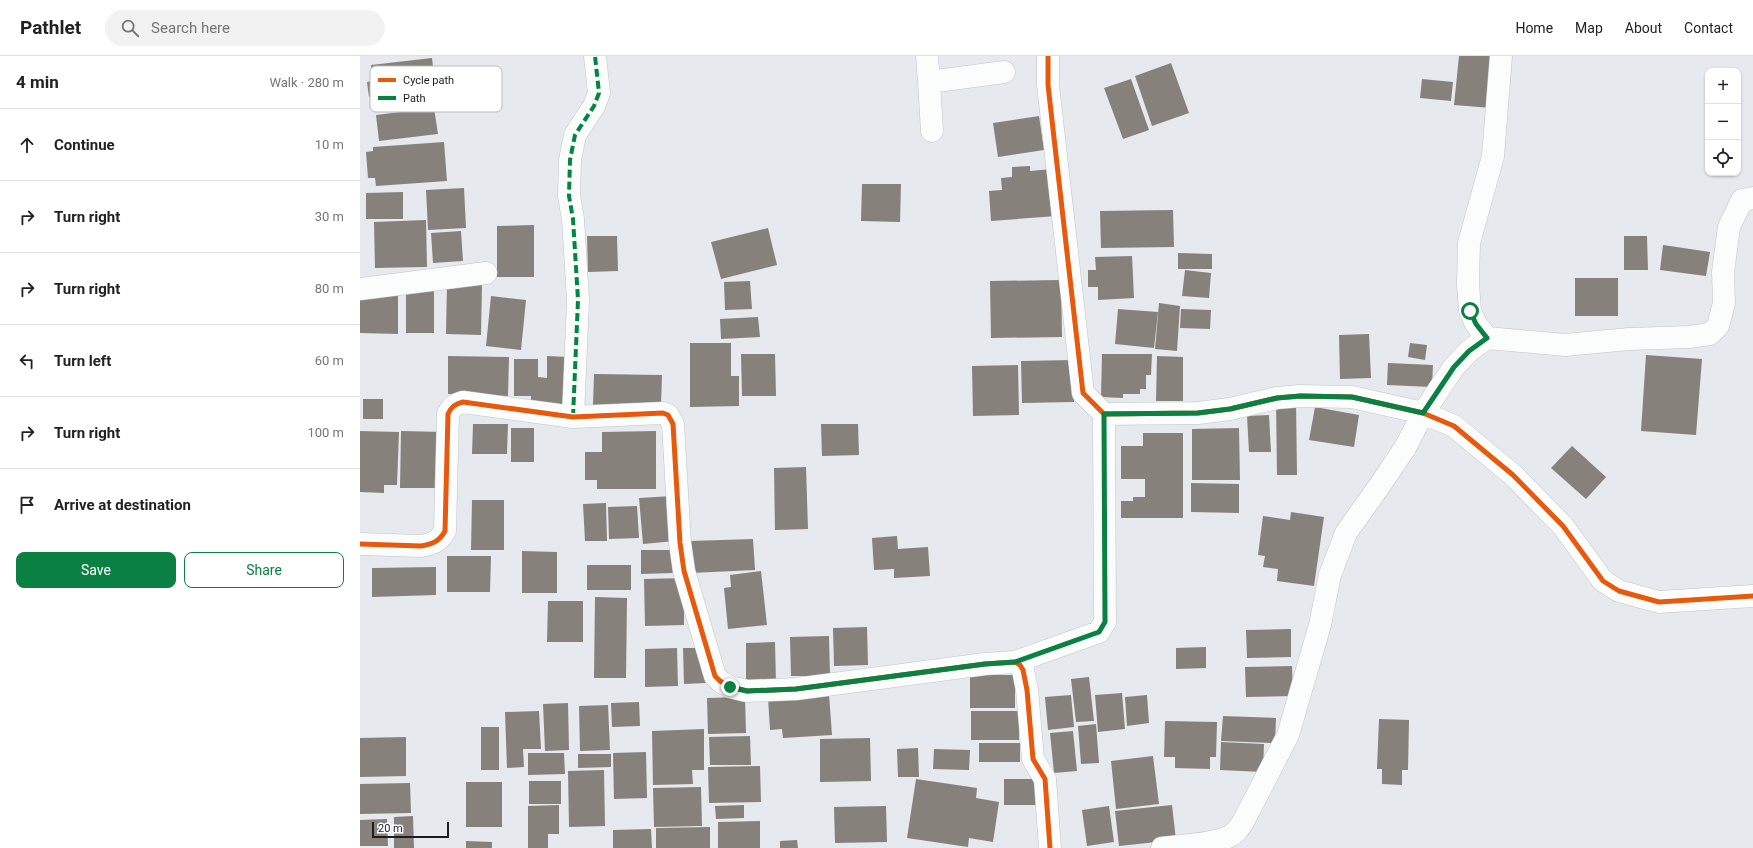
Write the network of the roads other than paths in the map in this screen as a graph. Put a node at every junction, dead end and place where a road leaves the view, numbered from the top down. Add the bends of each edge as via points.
1 (595, 56) edge
2 (927, 56) edge
3 (1048, 56) edge
4 (1501, 56) edge
5 (1004, 72) dead end
6 (929, 82) junction
7 (932, 131) dead end
8 (1753, 198) edge
9 (486, 273) dead end
10 (360, 289) edge
11 (1487, 338) junction
12 (1423, 413) junction
13 (1104, 414) junction
14 (573, 417) junction
15 (360, 544) edge
16 (1753, 596) edge
17 (1015, 662) junction
18 (1050, 848) edge
19 (1162, 848) edge

1 - 14 street via 599,93 594,106 575,135 570,160 569,196 573,219 578,300
2 - 6 street
3 - 13 street via 1048,85 1083,393
4 - 11 street via 1492,156 1469,243 1470,311
5 - 6 street
6 - 7 street
8 - 11 street via 1742,200 1729,227 1723,272 1724,303 1718,326 1710,334 1565,345
9 - 10 street
11 - 12 street via 1469,351 1454,367
12 - 13 street via 1352,397 1300,396 1198,413
12 - 16 street via 1454,426 1513,475 1563,526 1604,581 1619,591 1659,602
12 - 19 street via 1396,460 1346,533 1330,575 1320,626 1288,735 1243,822 1237,831 1220,840
13 - 17 street via 1103,628 1099,632
14 - 15 street via 462,402 456,404 450,408 448,414 445,531 442,538 421,546
14 - 17 street via 663,412 671,419 684,571 715,676 720,682 747,691 796,689
17 - 18 street via 1023,670 1027,690 1033,759 1045,779

